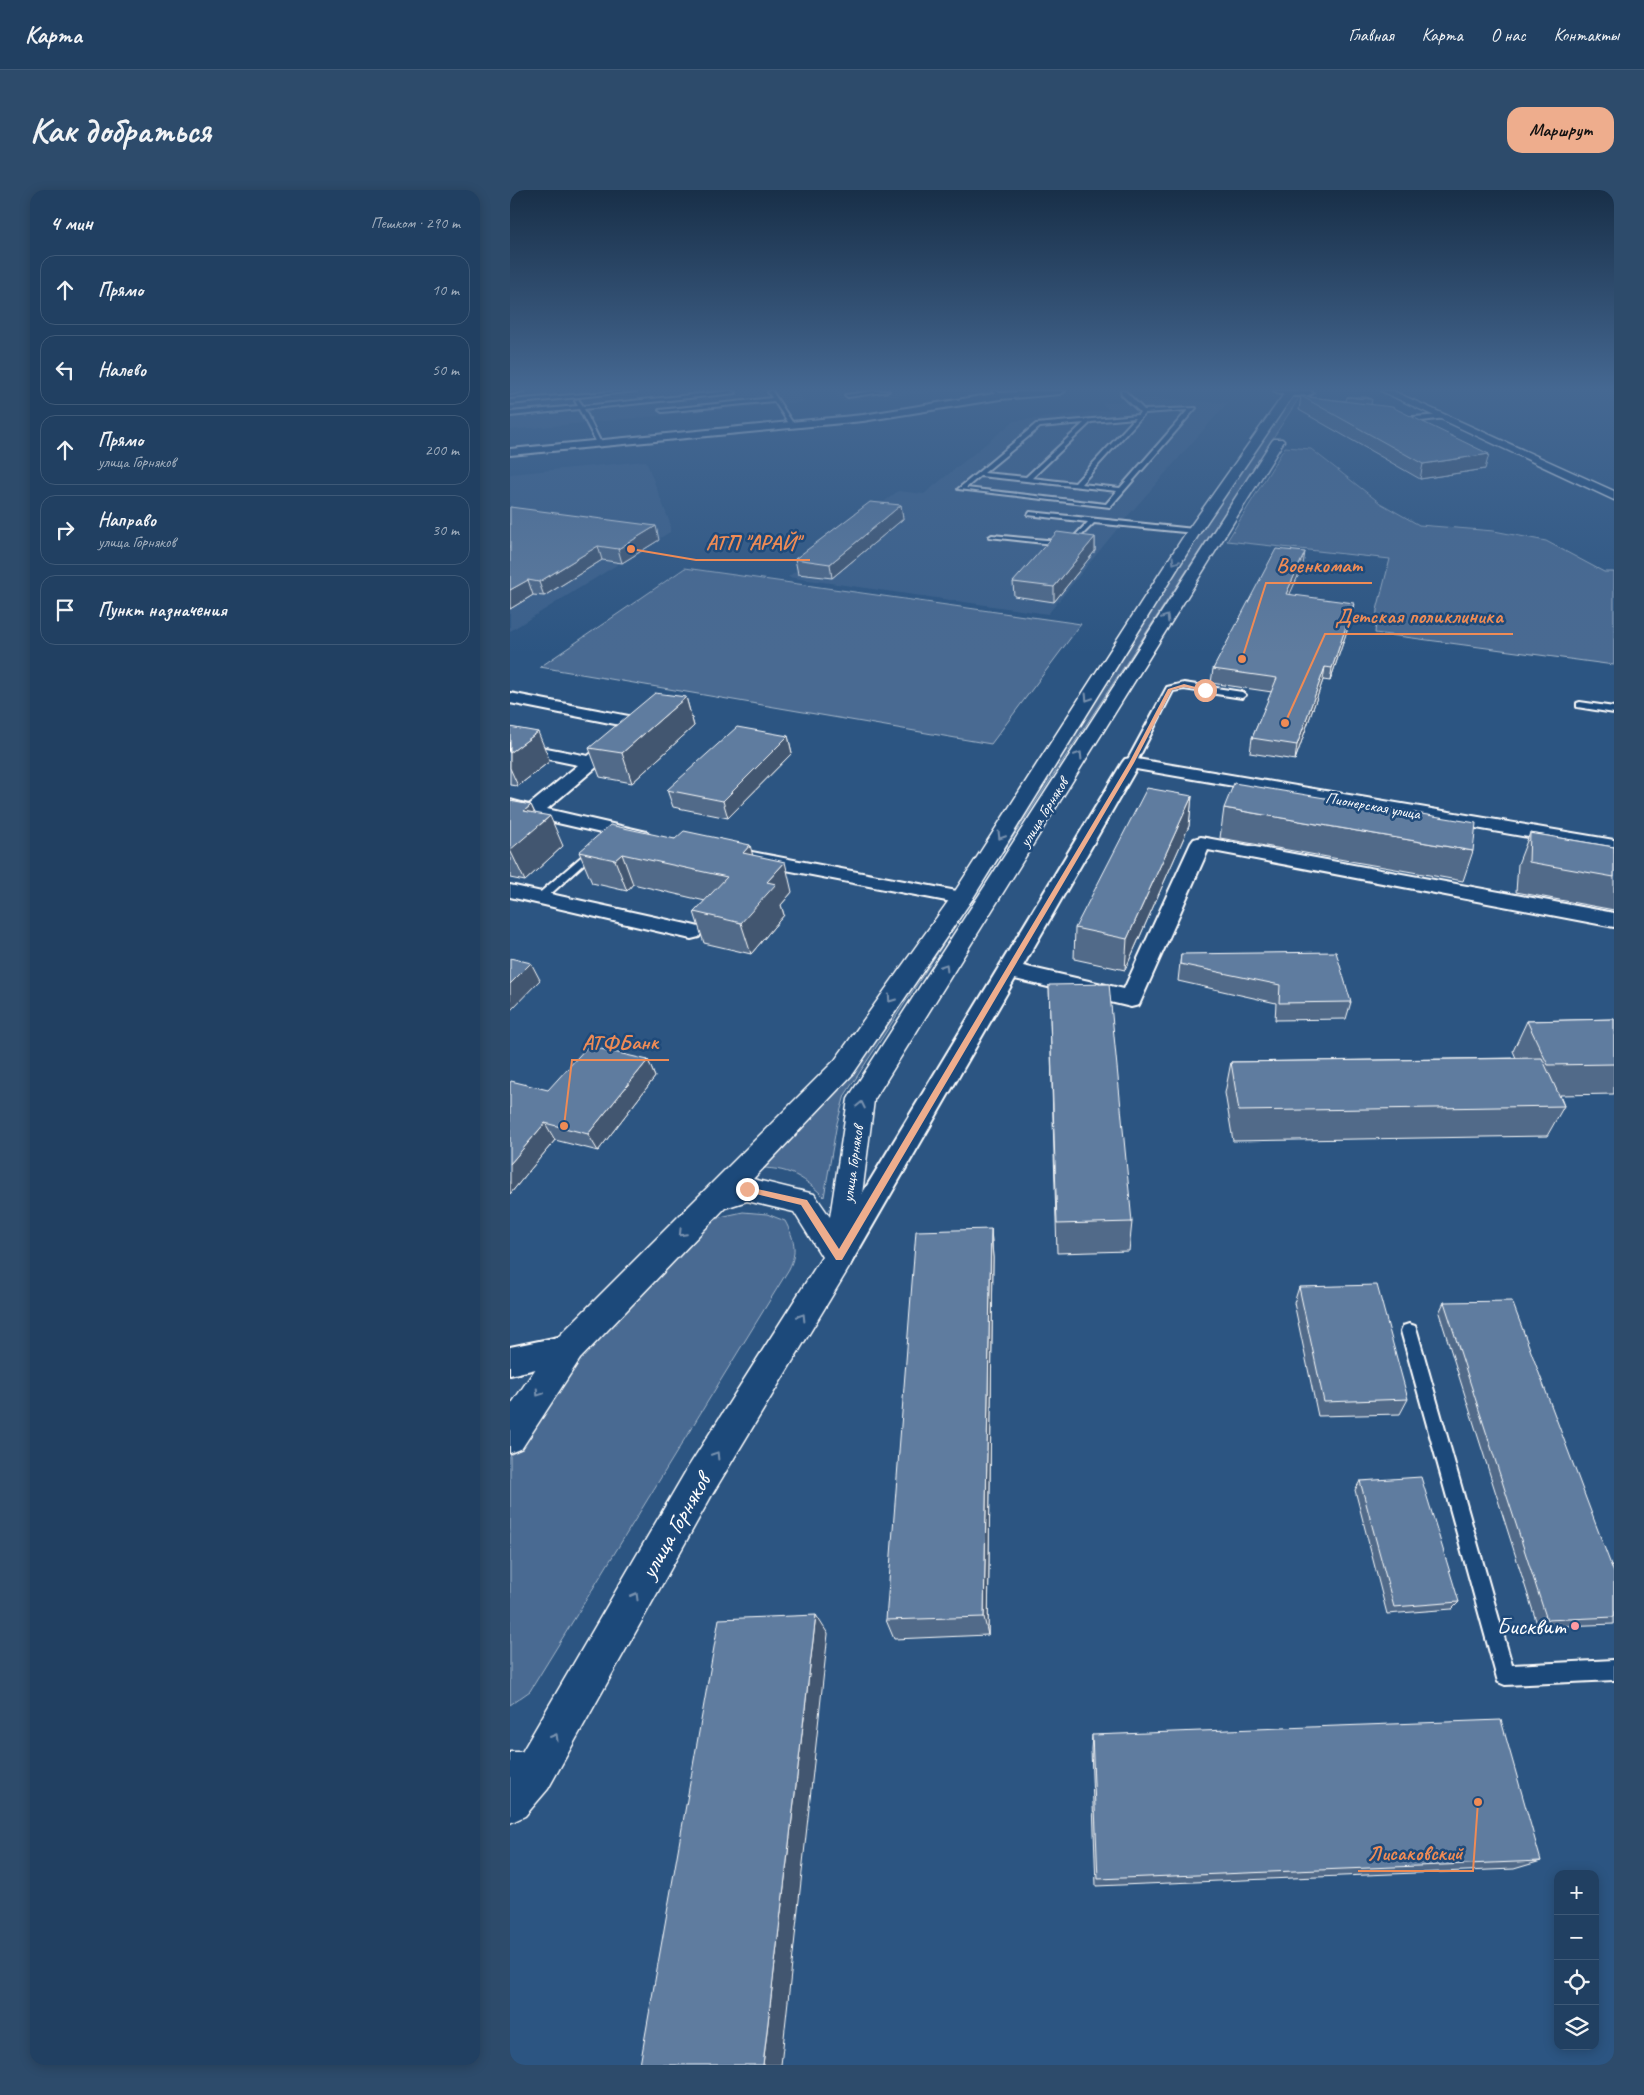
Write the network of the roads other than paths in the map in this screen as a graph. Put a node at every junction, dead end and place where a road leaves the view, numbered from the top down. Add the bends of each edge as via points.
1 (974, 478) edge
2 (1023, 478) edge
3 (1081, 478) edge
4 (1131, 478) edge
5 (1232, 478) edge
6 (1241, 478) edge
7 (1576, 478) edge
8 (1028, 479) joint
9 (1076, 484) junction
10 (1121, 490) junction
11 (1614, 496) edge
12 (1030, 514) dead end
13 (1093, 520) junction
14 (1194, 531) junction
15 (992, 537) dead end
16 (1242, 695) dead end
17 (510, 698) edge
18 (1580, 705) dead end
19 (1614, 710) edge
20 (510, 746) edge
21 (592, 762) junction
22 (1132, 763) junction
23 (510, 806) edge
24 (534, 810) junction
25 (613, 831) junction
26 (661, 840) edge
27 (1614, 846) edge
28 (729, 853) edge
29 (510, 891) edge
30 (540, 898) junction
31 (962, 898) junction
32 (1614, 920) edge
33 (691, 932) dead end
34 (1009, 970) junction
35 (716, 1198) junction
36 (839, 1257) junction
37 (1410, 1331) dead end
38 (568, 1349) junction
39 (510, 1361) edge
40 (510, 1436) edge
41 (1614, 1670) edge
42 (518, 1782) edge

1 - 10 lane via 961,489 1108,506
2 - 8 lane
3 - 9 lane
4 - 10 lane
5 - 14 street, улица Горняков
36 -> 6 street, улица Горняков via 861,1099
7 - 11 street
8 - 9 lane
9 - 10 lane
12 - 13 lane
13 - 14 lane
13 - 15 lane via 1071,544
14 -> 31 street, улица Горняков
16 - 22 lane via 1184,686 1170,689
17 - 21 street via 638,723
18 - 19 lane
20 - 21 street
21 - 24 street
22 - 27 street, Пионерская улица
22 - 34 street, улица Горняков
23 - 24 street
24 - 25 street
25 - 26 street
25 - 30 lane
28 - 31 street
29 - 30 street
30 - 33 street
31 -> 35 street, улица Горняков via 844,1067
32 - 34 street via 1201,843 1131,999
34 - 36 street, улица Горняков
35 - 36 street, улица Горняков via 747,1189 804,1202
35 -> 38 street, улица Горняков
42 -> 36 street, улица Горняков
37 - 41 lane via 1505,1675
38 - 39 street
38 -> 40 street, улица Горняков

